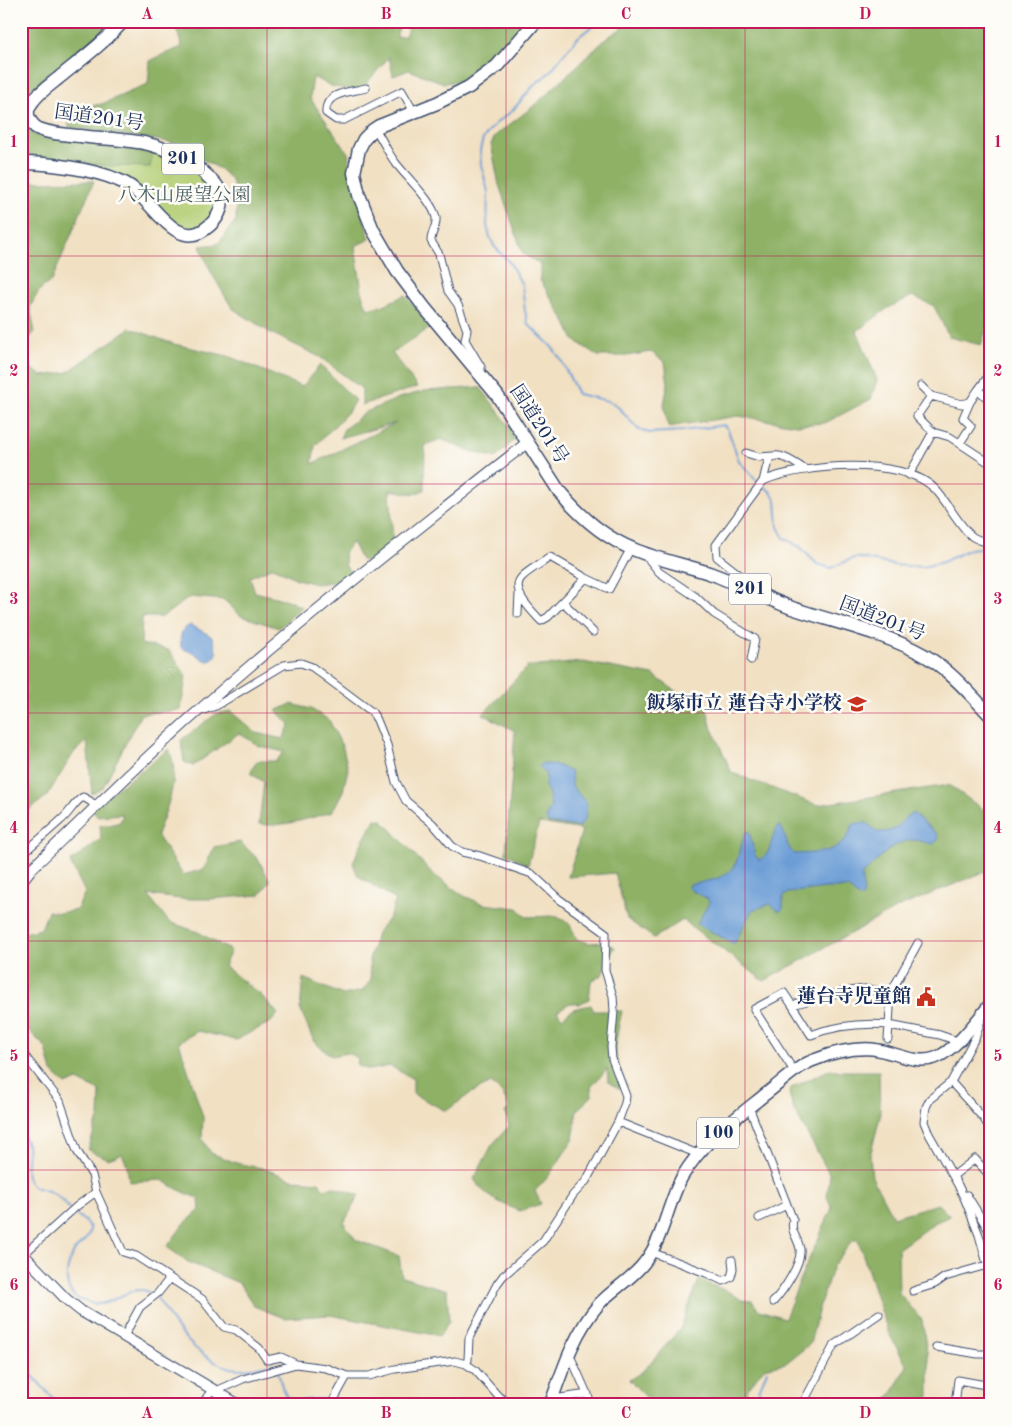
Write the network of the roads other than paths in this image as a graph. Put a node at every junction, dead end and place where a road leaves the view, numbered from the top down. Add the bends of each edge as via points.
1 (123, 21) edge
2 (536, 21) edge
3 (366, 88) dead end
4 (414, 112) junction
5 (375, 129) junction
6 (21, 163) edge
7 (989, 365) dead end
8 (478, 373) junction
9 (921, 386) dead end
10 (978, 390) junction
11 (931, 396) junction
12 (991, 401) edge
13 (970, 402) junction
14 (933, 432) junction
15 (528, 442) junction
16 (960, 443) junction
17 (746, 453) dead end
18 (773, 456) junction
19 (991, 464) edge
20 (806, 470) junction
21 (909, 475) junction
22 (763, 482) junction
23 (991, 544) edge
24 (631, 548) junction
25 (644, 553) junction
26 (586, 578) junction
27 (752, 590) junction
28 (519, 591) junction
29 (563, 602) junction
30 (518, 614) dead end
31 (593, 632) dead end
32 (751, 660) dead end
33 (196, 713) junction
34 (991, 716) edge
35 (96, 807) junction
36 (21, 855) edge
37 (21, 882) edge
38 (918, 943) dead end
39 (891, 992) junction
40 (991, 1003) edge
41 (792, 1005) junction
42 (983, 1012) junction
43 (889, 1025) junction
44 (888, 1039) dead end
45 (957, 1041) junction
46 (21, 1051) edge
47 (794, 1071) junction
48 (951, 1082) junction
49 (749, 1108) junction
50 (618, 1122) junction
51 (991, 1130) edge
52 (698, 1154) junction
53 (953, 1176) junction
54 (991, 1176) edge
55 (958, 1185) junction
56 (96, 1192) junction
57 (787, 1205) junction
58 (759, 1218) dead end
59 (991, 1234) edge
60 (651, 1252) junction
61 (22, 1253) edge
62 (732, 1260) dead end
63 (987, 1265) junction
64 (170, 1278) junction
65 (991, 1278) edge
66 (913, 1291) dead end
67 (773, 1302) dead end
68 (880, 1314) dead end
69 (124, 1336) junction
70 (936, 1347) dead end
71 (569, 1353) junction
72 (991, 1354) edge
73 (296, 1364) junction
74 (466, 1364) junction
75 (347, 1376) junction
76 (991, 1386) edge
77 (214, 1390) junction
78 (588, 1394) junction
79 (551, 1400) edge
80 (202, 1405) edge
81 (238, 1405) edge
82 (331, 1405) edge
83 (522, 1405) edge
84 (592, 1405) edge
85 (802, 1405) edge
86 (955, 1405) edge

1 - 6 highway, 国道201号 / 201 via 39,95 28,108 28,116 38,129 148,144 170,152 197,167 220,190 222,201 216,220 201,233 185,234 176,231 129,185 115,178 65,167
2 - 4 highway, 国道201号 / 201 via 497,66 483,77 456,94
3 - 4 street via 330,98 325,107 326,113 336,120 344,120 402,91
4 - 5 highway, 国道201号 / 201
5 - 8 street via 395,162 432,209 436,220 431,241 439,254 448,291 458,305 467,330 465,340 481,367
5 - 8 highway, 国道201号 / 201 via 359,149 354,173 373,230 397,271
7 - 10 street via 990,374
8 - 15 highway, 国道201号 / 201
9 - 11 street
10 - 12 street
10 - 13 street
11 - 13 street via 962,404
11 - 14 street via 917,416
13 - 16 street via 963,418 971,426
14 - 16 street
14 - 21 street
15 - 24 highway, 国道201号 / 201 via 571,505 597,528
15 - 33 street via 417,529
16 - 19 street
17 - 18 street via 759,457
18 - 20 street via 789,459
18 - 22 street
20 - 21 street via 864,466
20 - 22 street
21 - 23 street via 934,488 973,538
22 - 27 street via 716,545 717,557 740,575
24 - 25 highway, 国道201号 / 201
24 - 26 street via 609,588
25 - 27 highway, 国道201号 / 201
25 - 32 street via 658,572 696,597 714,614 755,639
26 - 28 street via 550,557 520,579
26 - 29 street
27 - 34 highway, 国道201号 / 201 via 790,607 882,636 925,656 952,675
28 - 29 street via 541,621
28 - 30 street
29 - 31 street
33 - 35 street
33 - 50 street via 216,706 284,665 301,663 312,667 372,712 387,745 396,782 406,801 452,846 532,874 606,933 605,970 614,1011 612,1059 626,1096
35 - 36 street via 83,797 76,801 62,820
35 - 37 street
38 - 39 street
39 - 41 street via 865,989 841,992
39 - 43 street
40 - 42 main road, 100
41 - 43 street via 811,1035 862,1023
41 - 47 street via 784,993 754,1009
42 - 45 main road, 100
42 - 48 street via 976,1036
43 - 44 street
43 - 45 street
45 - 47 main road, 100 via 935,1058 920,1061 872,1049 846,1051 816,1059
46 - 56 street via 60,1100 77,1151 92,1175
47 - 49 main road, 100
48 - 51 street
48 - 53 street via 930,1099 924,1122
49 - 52 main road, 100 via 718,1132
49 - 57 street
50 - 52 street
50 - 74 street via 586,1181 543,1241 497,1284 469,1338
52 - 60 main road, 100 via 682,1177
53 - 54 street via 975,1159
53 - 55 street
55 - 59 street
55 - 63 street via 979,1235
56 - 61 street
56 - 64 street via 123,1252 136,1256
57 - 58 street
57 - 67 street via 800,1250 787,1284
60 - 62 street via 724,1281 731,1276
60 - 71 main road, 100 via 643,1265 599,1304
61 - 69 street via 66,1299
63 - 65 street
63 - 66 street via 945,1277
64 - 69 street via 140,1307
64 - 73 street via 202,1299 224,1327 236,1330 259,1348 267,1360 281,1357
68 - 85 street via 834,1346
69 - 77 street
70 - 72 street
71 - 78 street
71 - 79 main road, 100
73 - 75 street via 326,1368
73 - 77 street
74 - 75 street via 440,1362 369,1376
74 - 83 street via 484,1378 498,1396 509,1403
75 - 82 street
76 - 86 street via 958,1380
77 - 80 street
77 - 81 street
78 - 79 street
78 - 84 street

